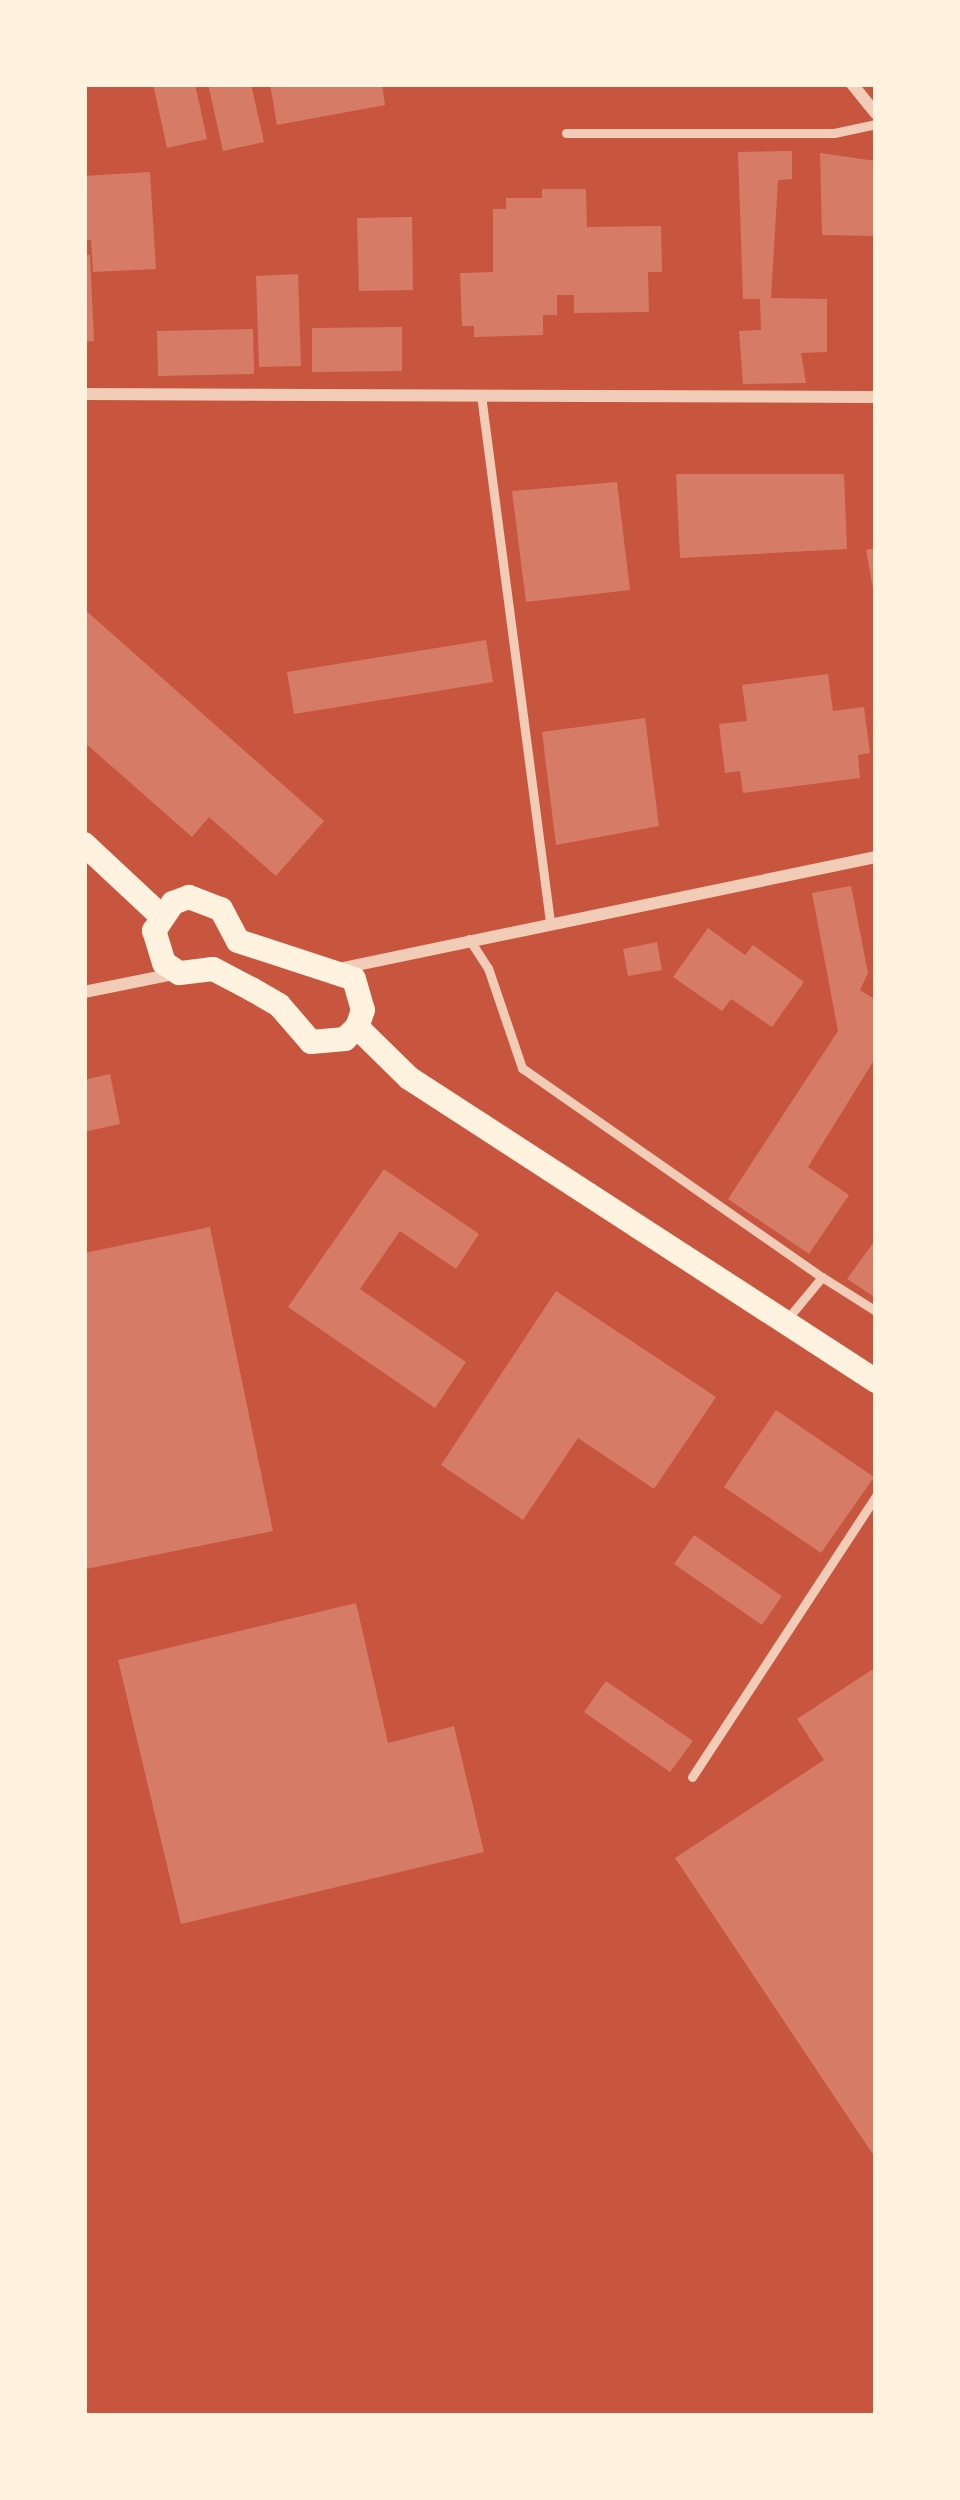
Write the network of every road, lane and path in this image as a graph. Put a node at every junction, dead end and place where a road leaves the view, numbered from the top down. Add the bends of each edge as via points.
1 (852, 84) edge
2 (876, 114) edge
3 (876, 124) edge
4 (566, 133) dead end
5 (84, 394) edge
6 (482, 395) junction
7 (876, 397) edge
8 (84, 844) edge
9 (876, 857) edge
10 (160, 915) junction
11 (543, 923) junction
12 (469, 939) junction
13 (338, 969) junction
14 (179, 973) junction
15 (84, 992) edge
16 (357, 1027) junction
17 (822, 1277) junction
18 (876, 1311) edge
19 (785, 1322) junction
20 (876, 1382) edge
21 (876, 1496) edge
22 (692, 1777) dead end

1 - 2 street
3 - 4 lane via 834,133
5 - 6 street
6 - 7 street
6 - 11 lane
8 - 10 main road
9 - 11 street
10 - 13 main road via 172,903 206,899 238,940 304,968
10 - 14 main road via 155,948
11 - 12 street
12 - 13 street
12 - 17 lane via 488,968 522,1068
13 - 16 main road via 361,993
14 - 15 street
14 - 16 main road via 213,969 251,989 279,1005 310,1042 344,1039
16 - 19 main road via 410,1078
17 - 18 lane
17 - 19 lane
19 - 20 main road
21 - 22 lane

